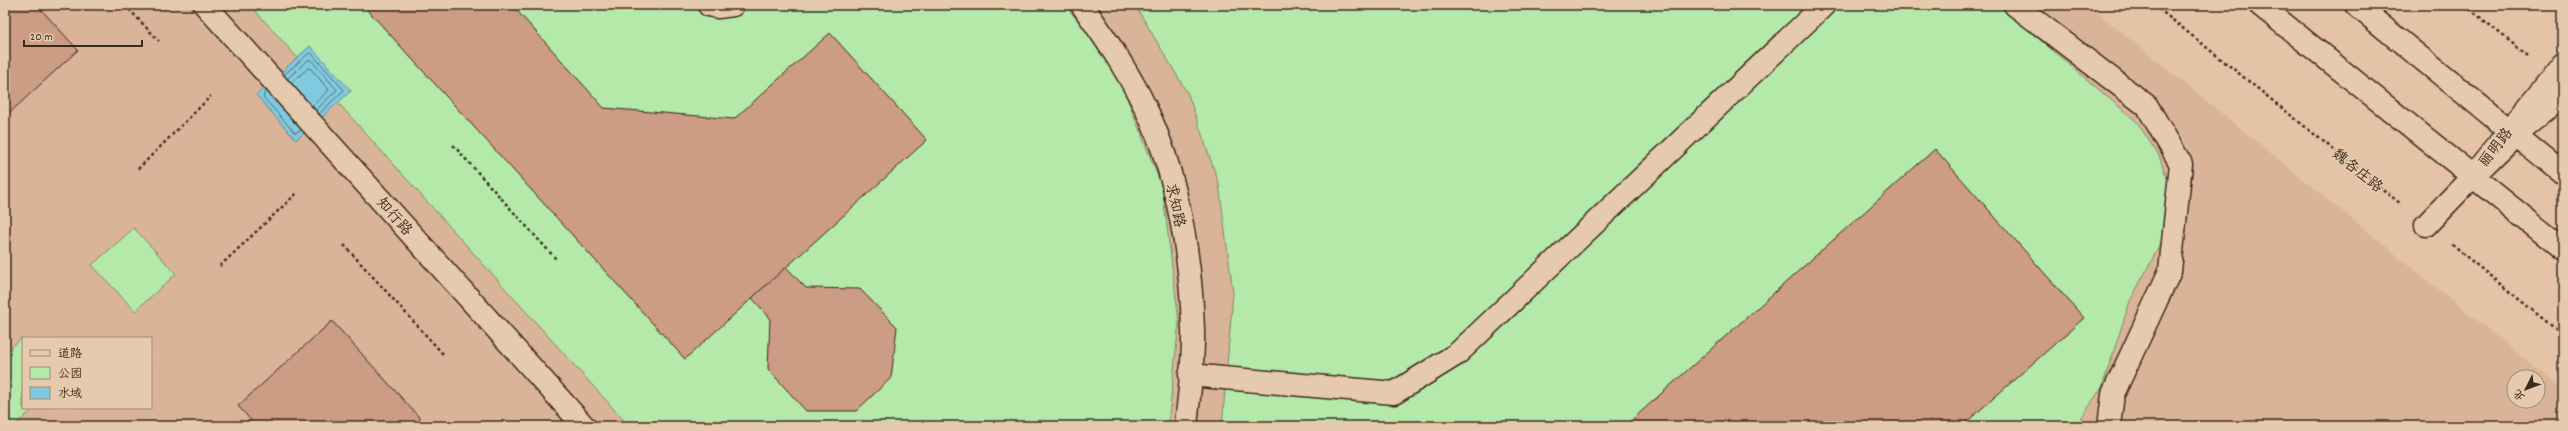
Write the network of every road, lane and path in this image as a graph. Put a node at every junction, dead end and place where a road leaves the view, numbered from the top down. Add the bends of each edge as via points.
1 (125, 5) edge
2 (205, 5) edge
3 (709, 5) edge
4 (733, 5) edge
5 (1082, 5) edge
6 (1824, 5) edge
7 (2015, 5) edge
8 (2154, 5) edge
9 (2260, 5) edge
10 (2356, 5) edge
11 (2465, 5) edge
12 (159, 41) dead end
13 (2558, 70) edge
14 (2563, 95) edge
15 (210, 96) dead end
16 (2512, 132) junction
17 (453, 145) dead end
18 (138, 169) dead end
19 (2563, 174) edge
20 (2474, 175) junction
21 (298, 192) dead end
22 (2426, 225) junction
23 (344, 245) dead end
24 (2563, 249) edge
25 (556, 259) dead end
26 (220, 266) dead end
27 (2563, 335) edge
28 (443, 354) dead end
29 (1190, 375) junction
30 (584, 426) edge
31 (1186, 426) edge
32 (2109, 426) edge

1 - 12 path
2 - 30 street, 知行路
3 - 4 street
5 - 29 street, 求知路 via 1117,55 1152,122 1171,180 1187,256 1193,330
6 - 29 street via 1457,354 1394,393
7 - 32 street via 2147,106 2182,164 2170,271 2113,394
8 - 22 path, 魏各庄路
9 - 20 street via 2372,97
10 - 16 street
11 - 13 path
13 - 16 street, 丽明路
14 - 16 street, 丽明路
15 - 18 path
16 - 19 street
16 - 20 street, 丽明路
17 - 25 path
20 - 22 street, 丽明路
20 - 24 street
21 - 26 path
22 - 27 path, 魏各庄路
23 - 28 path
29 - 31 street, 求知路

